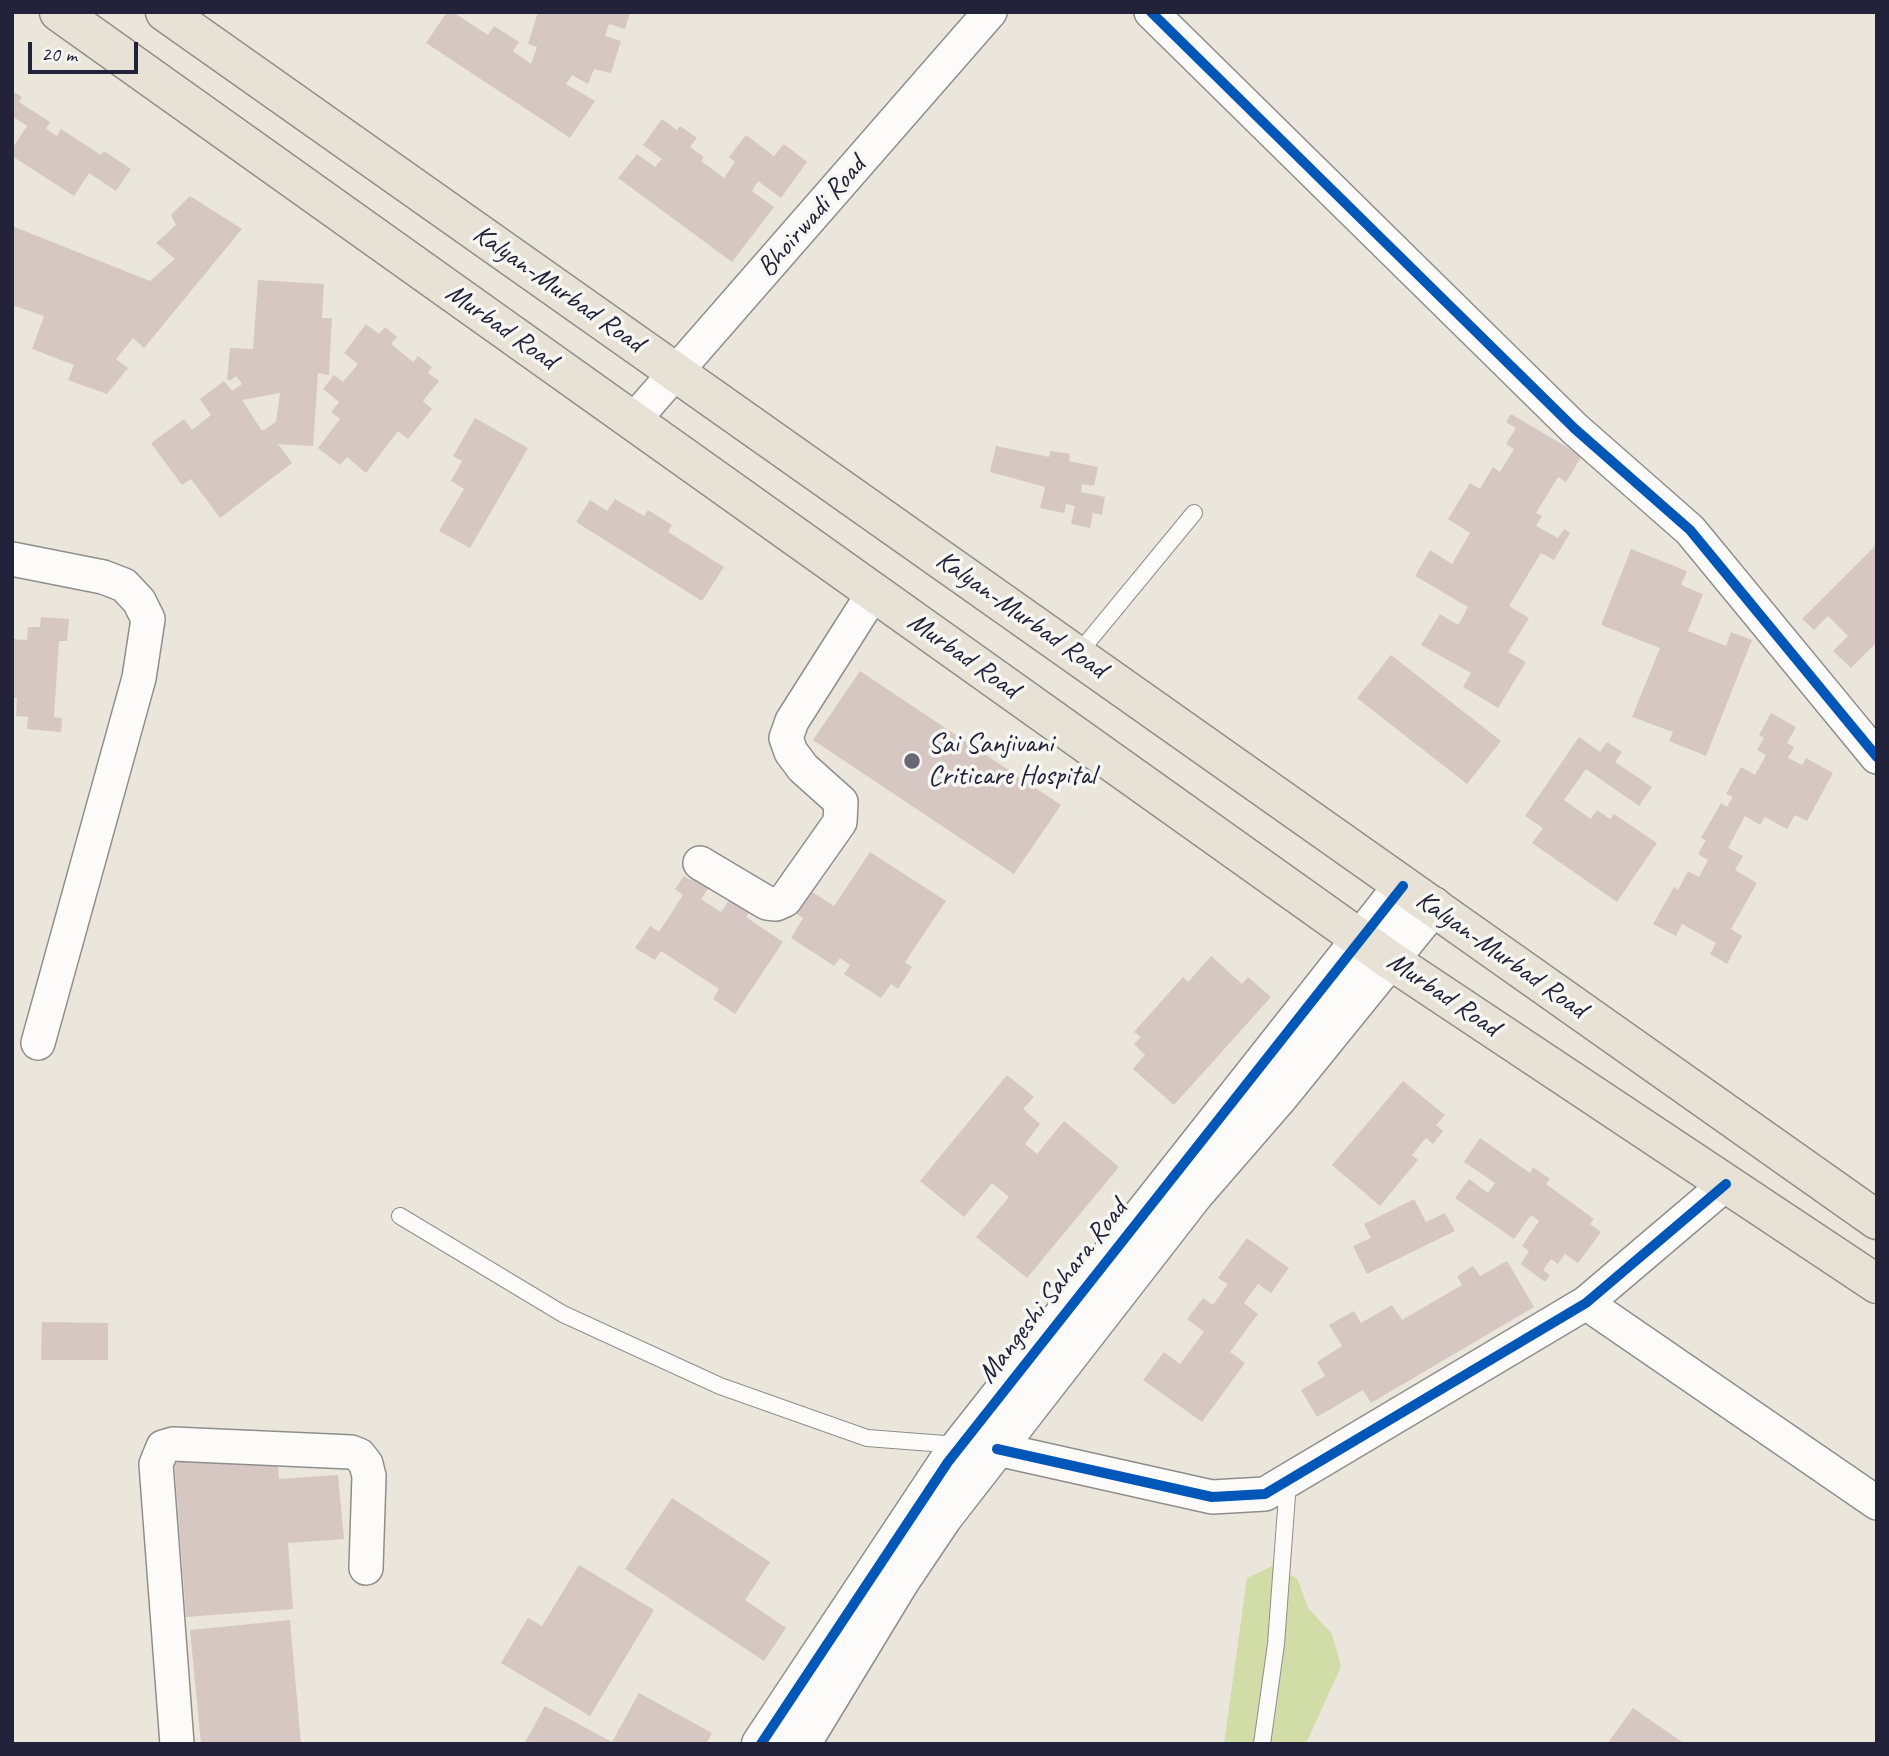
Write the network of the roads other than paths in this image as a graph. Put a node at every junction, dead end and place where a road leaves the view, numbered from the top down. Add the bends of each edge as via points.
1 (59, 12) edge
2 (165, 12) edge
3 (990, 12) edge
4 (1151, 12) edge
5 (677, 372) junction
6 (633, 421) junction
7 (1194, 513) dead end
8 (12, 559) edge
9 (874, 592) junction
10 (1077, 655) junction
11 (1876, 756) edge
12 (700, 863) dead end
13 (1418, 896) junction
14 (1376, 949) junction
15 (38, 1043) dead end
16 (1726, 1184) junction
17 (400, 1216) dead end
18 (1877, 1220) edge
19 (1877, 1284) edge
20 (1586, 1303) junction
21 (960, 1446) junction
22 (997, 1449) junction
23 (1287, 1482) junction
24 (1877, 1503) edge
25 (366, 1568) dead end
26 (177, 1744) edge
27 (761, 1744) edge
28 (801, 1744) edge
29 (1262, 1744) edge

1 - 6 highway, Murbad Road
2 - 5 highway, Kalyan-Murbad Road
3 - 5 street, Bhoirwadi Road
4 - 11 street via 1575,429 1690,530
5 - 6 street, Bhoirwadi Road
5 - 10 highway, Kalyan-Murbad Road
6 - 9 highway, Murbad Road
7 - 10 lane
8 - 15 street via 124,585 148,619 139,678
9 - 12 street via 792,721 786,738 803,768 841,802 840,822 785,900 776,904
9 - 14 highway, Murbad Road
10 - 13 highway, Kalyan-Murbad Road
13 - 14 street, Mangeshi Sahara Road
13 - 18 highway, Kalyan-Murbad Road
14 - 16 highway, Murbad Road
14 - 21 street, Mangeshi Sahara Road
14 - 22 street, Mangeshi Sahara Road
16 - 19 highway, Murbad Road
16 - 20 street
17 - 21 lane via 563,1314 720,1386 867,1438
20 - 23 street
20 - 24 street
21 - 22 lane
21 - 27 street, Mangeshi Sahara Road
22 - 23 street via 1212,1496 1265,1494
22 - 28 street, Mangeshi Sahara Road via 900,1581
23 - 29 lane via 1276,1644
25 - 26 street via 369,1476 359,1455 163,1447 156,1464

